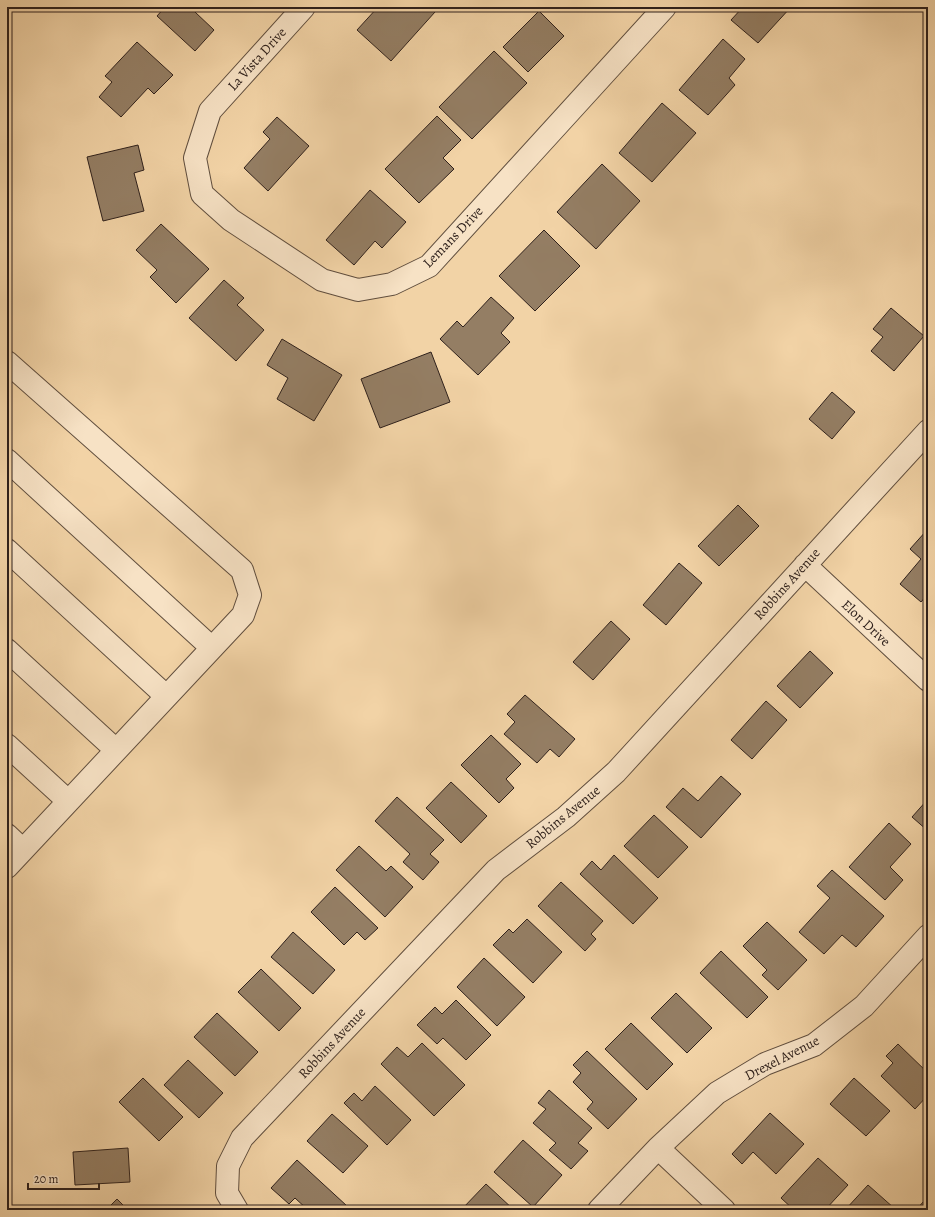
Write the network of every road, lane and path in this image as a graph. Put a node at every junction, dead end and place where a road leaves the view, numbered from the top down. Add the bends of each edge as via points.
1 (304, 7) edge
2 (665, 7) edge
3 (210, 111) joint
4 (7, 362) edge
5 (928, 431) edge
6 (7, 460) edge
7 (7, 550) edge
8 (805, 565) junction
9 (212, 648) junction
10 (7, 650) edge
11 (928, 680) edge
12 (166, 696) junction
13 (7, 745) edge
14 (116, 750) junction
15 (68, 801) junction
16 (7, 835) edge
17 (23, 850) junction
18 (7, 867) edge
19 (928, 936) edge
20 (658, 1148) junction
21 (237, 1210) edge
22 (599, 1210) edge
23 (724, 1210) edge

1 - 3 street, La Vista Drive
2 - 3 street, Lemans Drive via 429,266 392,284 358,290 322,280 231,220 202,194 195,158
4 - 9 street via 242,570 250,595 243,615
5 - 8 street, Robbins Avenue
6 - 9 street
7 - 12 street
8 - 11 street, Elon Drive
8 - 21 street, Robbins Avenue via 616,772 566,817 496,870 242,1138 228,1166 227,1193
9 - 12 street
10 - 14 street
12 - 14 street
13 - 15 street
14 - 15 street
15 - 17 street
16 - 17 street
17 - 18 street
19 - 20 street, Drexel Avenue via 864,1006 814,1045 765,1064 717,1093
20 - 22 street, Drexel Avenue
20 - 23 street

